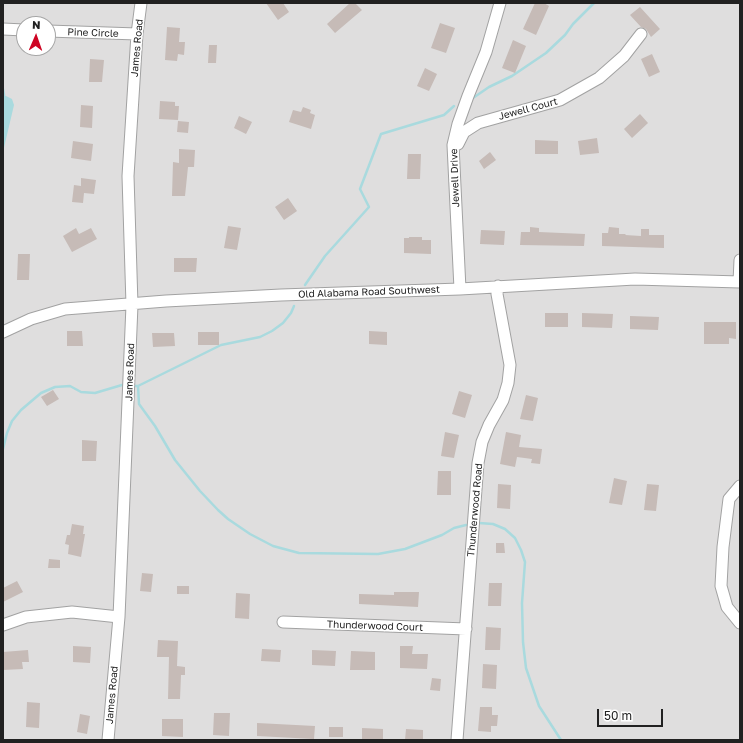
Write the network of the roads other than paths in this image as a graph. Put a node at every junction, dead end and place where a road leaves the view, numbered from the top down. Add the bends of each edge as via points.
1 (141, 3) edge
2 (500, 3) edge
3 (3, 29) edge
4 (16, 30) edge
5 (56, 31) edge
6 (137, 34) junction
7 (642, 34) dead end
8 (454, 153) junction
9 (740, 260) edge
10 (739, 282) edge
11 (498, 286) junction
12 (460, 289) junction
13 (132, 305) junction
14 (3, 332) edge
15 (740, 486) edge
16 (120, 616) junction
17 (283, 622) dead end
18 (740, 623) edge
19 (3, 626) edge
20 (466, 629) junction
21 (108, 740) edge
22 (456, 740) edge

1 - 6 street, James Road
2 - 8 street, Jewell Drive via 486,52 458,124 453,145
3 - 4 street
5 - 6 street, Pine Circle
6 - 13 street, James Road via 128,176
7 - 8 street, Jewell Court via 624,56 599,78 560,100 478,123 464,132
8 - 12 street, Jewell Drive
9 - 10 street
10 - 11 street, Old Alabama Road Southwest via 635,279
11 - 12 street, Old Alabama Road Southwest
11 - 20 street, Thunderwood Road via 497,294 510,365 503,400 482,442 478,463
12 - 13 street, Old Alabama Road Southwest via 281,295
13 - 14 street, Old Alabama Road Southwest via 65,309 31,319
13 - 16 street, James Road
15 - 18 street via 729,499 722,548 721,586 727,607
16 - 19 street via 72,612 26,617
16 - 21 street, James Road
17 - 20 street, Thunderwood Court
20 - 22 street, Thunderwood Road

